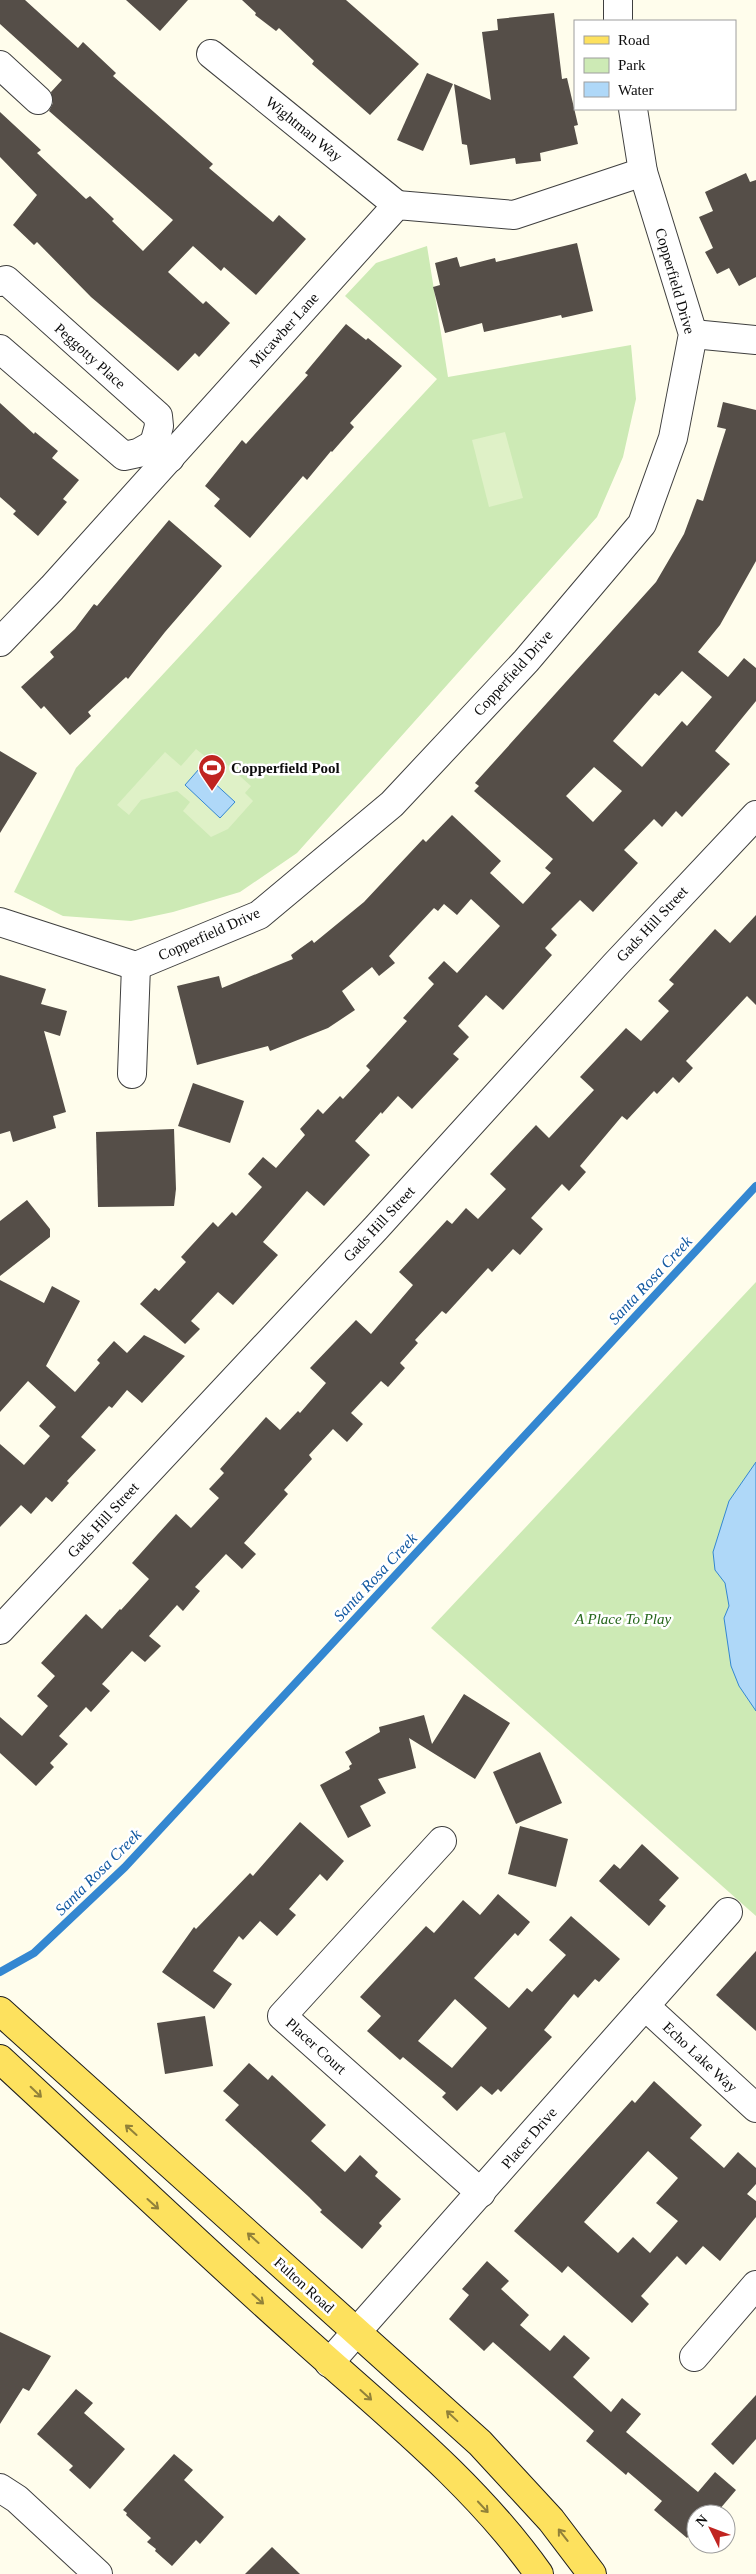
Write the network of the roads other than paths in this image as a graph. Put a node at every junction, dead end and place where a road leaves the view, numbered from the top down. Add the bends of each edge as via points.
1 (618, 0) edge
2 (618, 20) edge
3 (211, 54) dead end
4 (0, 65) edge
5 (38, 100) dead end
6 (632, 110) edge
7 (643, 172) junction
8 (397, 205) junction
9 (0, 282) edge
10 (692, 334) junction
11 (756, 340) edge
12 (0, 349) edge
13 (162, 451) junction
14 (0, 642) edge
15 (756, 815) edge
16 (0, 922) edge
17 (136, 966) junction
18 (132, 1074) dead end
19 (0, 1630) edge
20 (442, 1841) dead end
21 (728, 1912) dead end
22 (645, 2006) junction
23 (0, 2011) edge
24 (0, 2059) edge
25 (756, 2108) edge
26 (481, 2193) junction
27 (756, 2285) edge
28 (357, 2332) junction
29 (694, 2357) dead end
30 (329, 2363) junction
31 (0, 2488) edge
32 (98, 2574) edge
33 (539, 2574) edge
34 (592, 2574) edge

1 - 2 street
3 - 8 street, Wightman Way
4 - 5 street
6 - 7 street, Copperfield Drive
7 - 8 street via 514,215
7 - 10 street, Copperfield Drive
8 - 13 street, Micawber Lane
9 - 13 street, Peggotty Place via 6,280 158,416
10 - 11 street
10 - 17 street, Copperfield Drive via 673,438 642,524 526,661 392,804 259,915
12 - 13 street via 124,456
13 - 14 street, Micawber Lane
15 - 19 street, Gads Hill Street via 614,964 376,1228
16 - 17 street
17 - 18 street
20 - 26 street, Placer Court via 282,2016
21 - 22 street, Placer Drive
22 - 25 street, Echo Lake Way
22 - 26 street, Placer Drive
28 -> 23 main road, Fulton Road
24 -> 30 main road via 137,2189
26 - 28 street, Placer Drive
27 - 29 street
28 - 30 street, Placer Drive
34 -> 28 main road, Fulton Road via 516,2480 452,2417
30 -> 33 main road via 452,2475 508,2534
31 - 32 street via 17,2499

